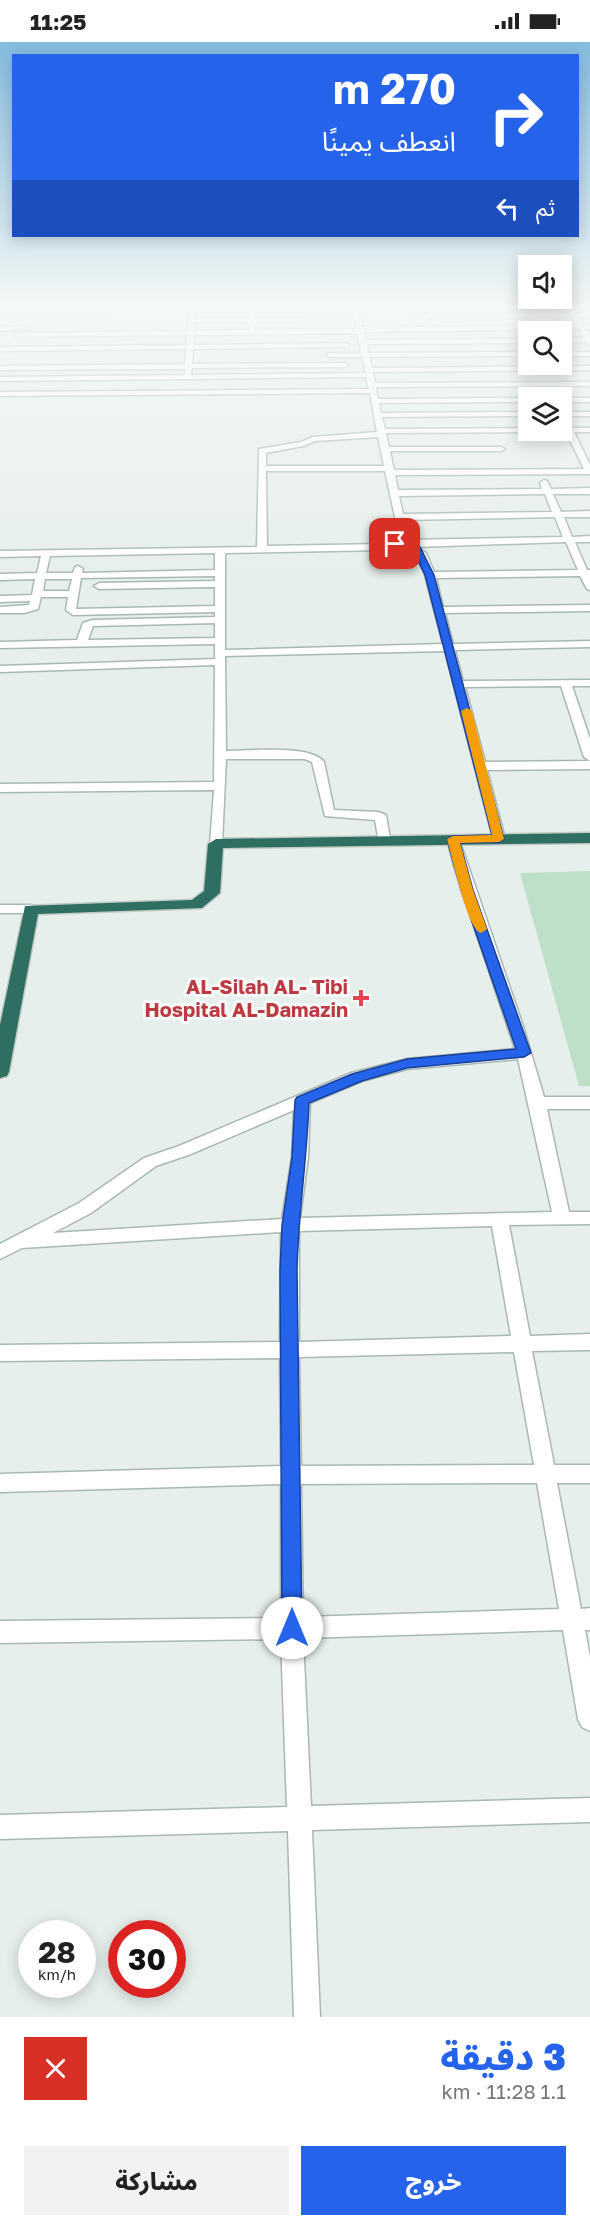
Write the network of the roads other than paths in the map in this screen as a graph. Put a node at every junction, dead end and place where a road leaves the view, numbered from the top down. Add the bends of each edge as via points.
1 (375, 397) edge
2 (484, 397) edge
3 (518, 400) edge
4 (572, 400) edge
5 (590, 400) edge
6 (376, 401) junction
7 (485, 401) junction
8 (489, 414) junction
9 (518, 414) edge
10 (572, 414) edge
11 (590, 414) edge
12 (379, 415) junction
13 (518, 430) edge
14 (572, 430) edge
15 (590, 430) edge
16 (495, 431) junction
17 (382, 433) junction
18 (572, 440) edge
19 (576, 446) junction
20 (590, 446) edge
21 (385, 449) junction
22 (505, 460) junction
23 (262, 468) junction
24 (389, 471) junction
25 (589, 471) edge
26 (538, 472) junction
27 (590, 490) edge
28 (547, 491) junction
29 (393, 492) junction
30 (557, 514) junction
31 (590, 514) edge
32 (399, 517) junction
33 (570, 539) junction
34 (590, 539) edge
35 (403, 542) junction
36 (262, 550) junction
37 (220, 551) junction
38 (80, 553) junction
39 (0, 554) edge
40 (46, 554) junction
41 (587, 573) edge
42 (430, 575) junction
43 (41, 576) junction
44 (0, 577) edge
45 (220, 579) junction
46 (75, 585) junction
47 (590, 587) edge
48 (37, 596) junction
49 (0, 599) edge
50 (590, 608) edge
51 (0, 610) edge
52 (130, 610) junction
53 (439, 610) junction
54 (220, 614) junction
55 (163, 621) junction
56 (128, 622) junction
57 (220, 641) junction
58 (163, 642) junction
59 (69, 643) junction
60 (82, 643) junction
61 (29, 644) junction
62 (590, 644) edge
63 (0, 645) edge
64 (450, 647) junction
65 (220, 658) junction
66 (64, 667) junction
67 (25, 668) junction
68 (0, 669) edge
69 (590, 683) edge
70 (459, 684) junction
71 (566, 684) junction
72 (585, 726) edge
73 (220, 755) junction
74 (590, 757) edge
75 (590, 765) edge
76 (482, 766) junction
77 (220, 786) junction
78 (0, 788) edge
79 (590, 838) edge
80 (453, 839) junction
81 (499, 839) junction
82 (384, 840) junction
83 (216, 844) junction
84 (0, 909) edge
85 (31, 909) junction
86 (524, 1053) junction
87 (0, 1072) edge
88 (302, 1100) junction
89 (590, 1102) edge
90 (538, 1103) junction
91 (562, 1218) junction
92 (590, 1218) edge
93 (499, 1220) junction
94 (290, 1225) junction
95 (18, 1242) junction
96 (0, 1252) edge
97 (590, 1342) edge
98 (520, 1343) junction
99 (290, 1350) junction
100 (0, 1353) edge
101 (590, 1474) edge
102 (290, 1475) junction
103 (546, 1475) junction
104 (0, 1483) edge
105 (580, 1619) edge
106 (292, 1628) junction
107 (0, 1632) edge
108 (590, 1719) edge
109 (590, 1810) edge
110 (299, 1818) junction
111 (0, 1827) edge
112 (307, 2017) edge

1 - 6 street
2 - 7 street
3 - 7 street
4 - 5 street
6 - 7 street
6 - 12 street
7 - 8 street
8 - 9 street
8 - 12 street
8 - 16 street
10 - 11 street
12 - 17 street
13 - 16 street
14 - 15 street
16 - 17 street
16 - 22 street
17 - 21 street
17 - 23 street via 313,439 266,450 261,453
18 - 19 street
19 - 20 street
19 - 25 street
21 - 22 street
21 - 24 street
22 - 24 street
22 - 26 street
23 - 24 street
23 - 36 street
24 - 29 street
25 - 26 street
26 - 28 street
27 - 28 street
28 - 29 street
28 - 30 street
29 - 32 street
30 - 31 street
30 - 32 street
30 - 33 street
32 - 35 street
33 - 34 street
33 - 35 street
33 - 41 street
35 - 36 street via 386,547
35 - 42 street via 420,553
36 - 37 street
37 - 38 street
37 - 45 street
38 - 40 street
38 - 46 street
39 - 40 street
40 - 43 street
41 - 42 street
41 - 47 street
42 - 53 street
43 - 44 street
43 - 46 street
43 - 48 street
45 - 46 street
45 - 54 street
46 - 48 street
46 - 52 street via 73,612
48 - 49 street
48 - 51 street via 31,609
50 - 53 street
52 - 54 street
52 - 56 street
53 - 64 street
54 - 55 street
54 - 57 street
55 - 56 street
55 - 58 street
56 - 60 street via 89,624
57 - 58 street
57 - 65 street
58 - 60 street
59 - 60 street
59 - 61 street
59 - 66 street
61 - 63 street
61 - 67 street
62 - 64 street
64 - 65 street
64 - 70 street
65 - 66 street
65 - 73 street
66 - 67 street
67 - 68 street
69 - 71 street
70 - 71 street
70 - 76 street
71 - 72 street
72 - 74 street
73 - 77 street
73 - 82 street via 315,758 329,813 378,816 382,818
75 - 76 street
76 - 81 street
77 - 78 street
77 - 83 street
79 - 81 highway
80 - 81 highway
80 - 82 highway
80 - 86 street
82 - 83 highway
83 - 85 highway via 212,893 196,905
84 - 85 street
85 - 87 highway
86 - 88 street via 407,1064 357,1077
86 - 90 street
88 - 94 street via 300,1157
88 - 95 street via 150,1162 85,1208
89 - 90 street
90 - 91 street
91 - 92 street
91 - 93 street
93 - 94 street
93 - 98 street
94 - 95 street
94 - 99 street
95 - 96 street
97 - 98 street
98 - 99 street
98 - 103 street
99 - 100 street
99 - 102 street
101 - 103 street
102 - 103 street
102 - 104 street
102 - 106 street
103 - 105 street
105 - 106 street
105 - 108 street
106 - 107 street
106 - 110 street
109 - 110 street
110 - 111 street
110 - 112 street

